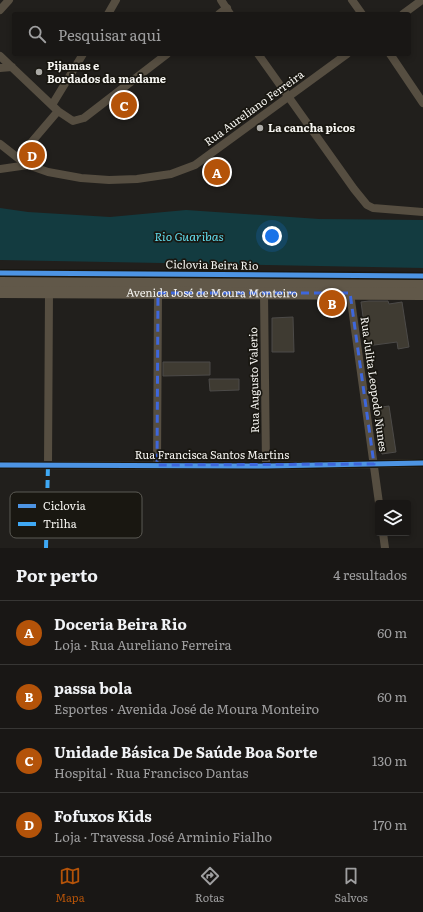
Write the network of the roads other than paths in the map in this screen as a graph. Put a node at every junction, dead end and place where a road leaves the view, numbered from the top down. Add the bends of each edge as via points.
1 (9, 0) edge
2 (116, 0) edge
3 (221, 0) edge
4 (352, 0) edge
5 (422, 0) edge
6 (0, 10) edge
7 (229, 11) edge
8 (109, 12) edge
9 (361, 12) edge
10 (406, 12) edge
11 (0, 56) edge
12 (82, 56) edge
13 (164, 56) edge
14 (259, 56) edge
15 (344, 56) edge
16 (391, 56) edge
17 (0, 68) edge
18 (12, 68) junction
19 (287, 96) junction
20 (423, 103) edge
21 (55, 108) junction
22 (0, 144) edge
23 (18, 158) junction
24 (28, 166) junction
25 (0, 169) edge
26 (423, 212) edge
27 (0, 282) edge
28 (423, 284) edge
29 (0, 292) edge
30 (49, 292) junction
31 (158, 293) junction
32 (264, 293) junction
33 (350, 293) junction
34 (423, 294) edge
35 (423, 463) edge
36 (374, 464) junction
37 (0, 465) edge
38 (48, 465) junction
39 (157, 465) junction
40 (266, 466) junction
41 (379, 500) edge
42 (384, 536) edge
43 (386, 548) edge

1 - 6 street
2 - 8 street
3 - 7 street
4 - 9 street
5 - 10 street
11 - 18 street
12 - 21 street
13 - 21 street via 80,120 73,121
14 - 19 street
15 - 19 street, Rua Aureliano Ferreira
16 - 20 street
17 - 18 street
18 - 21 street
19 - 24 street, Rua Aureliano Ferreira via 195,165 171,174 109,180 75,177
19 - 26 street via 362,200 373,208
21 - 23 street
22 - 23 street
23 - 24 street
24 - 25 street
27 - 28 main road, Avenida José de Moura Monteiro
29 - 30 main road, Avenida José de Moura Monteiro
30 - 31 main road, Avenida José de Moura Monteiro
30 - 38 street
31 - 32 main road, Avenida José de Moura Monteiro
31 - 39 street
32 - 33 main road, Avenida José de Moura Monteiro
32 - 40 street, Rua Augusto Valerio
33 - 34 main road, Avenida José de Moura Monteiro
33 - 36 street, Rua Julita Leopodo Nunes
35 - 36 street, Rua Francisca Santos Martins
36 - 40 street, Rua Francisca Santos Martins
36 - 41 street, Rua Julita Leopodo Nunes
37 - 38 street, Rua Francisca Santos Martins
38 - 39 street, Rua Francisca Santos Martins
39 - 40 street, Rua Francisca Santos Martins
42 - 43 street

